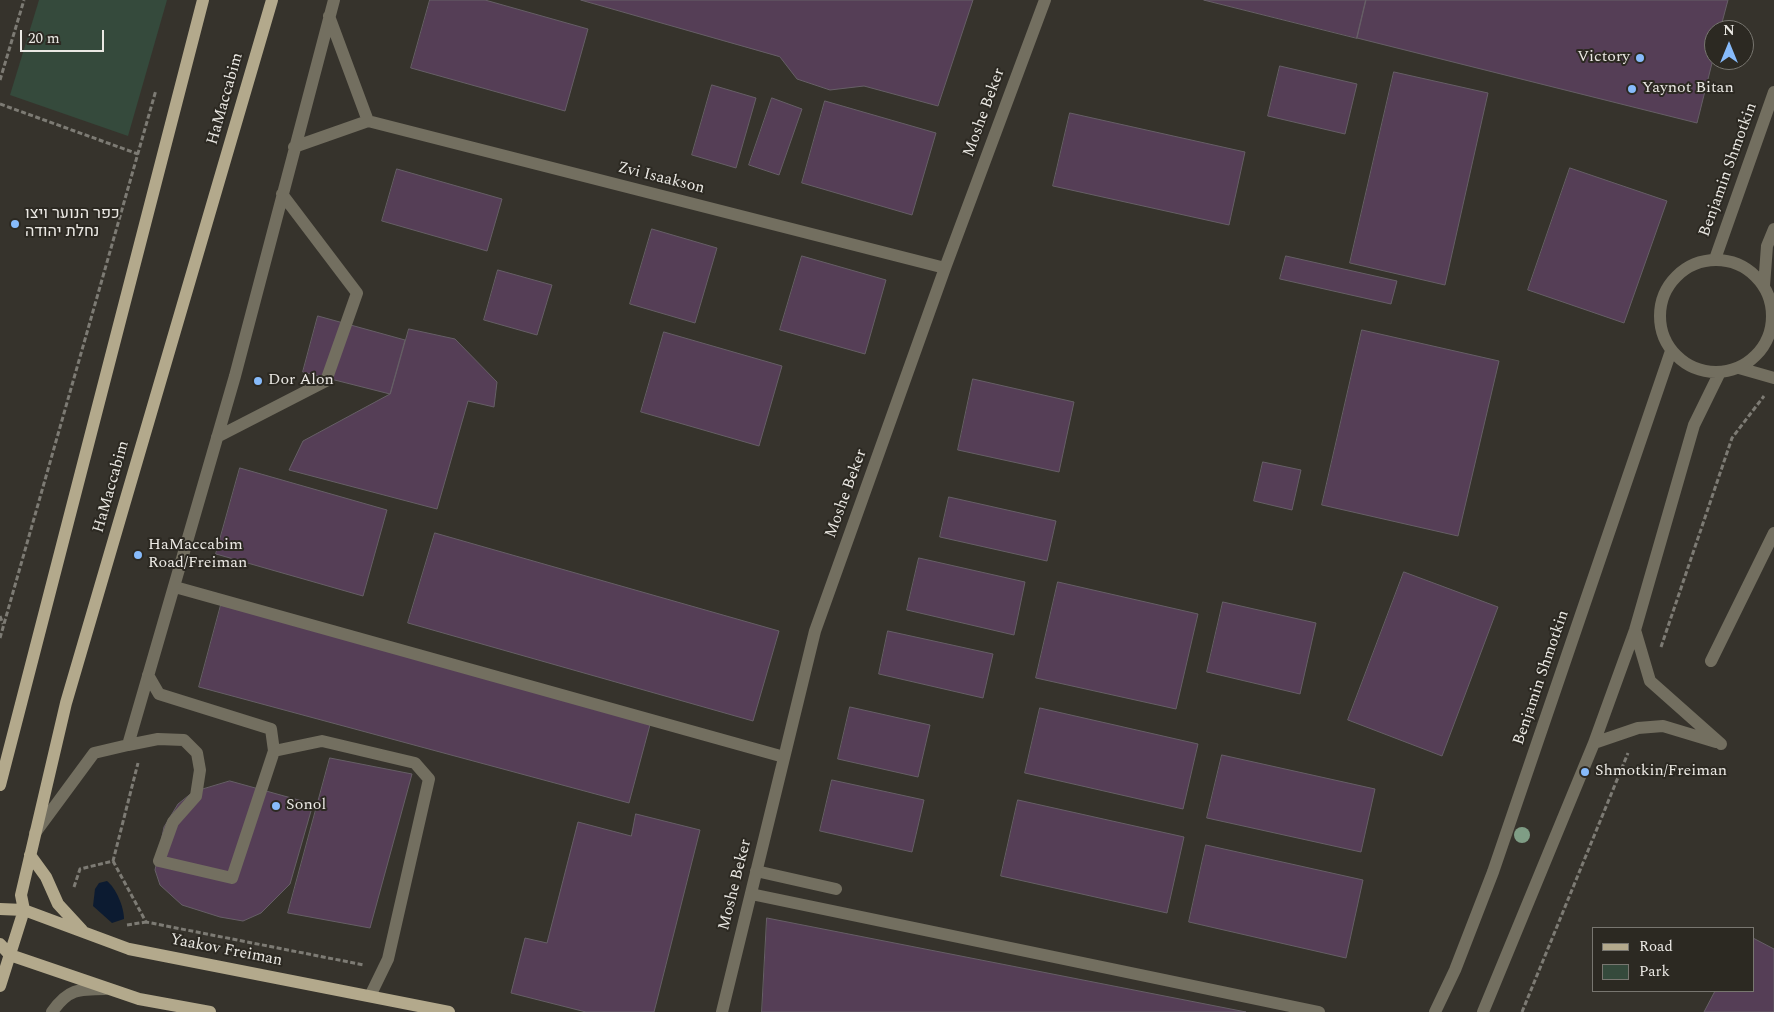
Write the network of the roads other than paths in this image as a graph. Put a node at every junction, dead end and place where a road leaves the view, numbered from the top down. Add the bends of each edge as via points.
1 (203, 0) edge
2 (272, 0) edge
3 (334, 0) edge
4 (1045, 0) edge
5 (329, 16) junction
6 (1774, 92) edge
7 (368, 121) junction
8 (294, 147) junction
9 (282, 194) junction
10 (1774, 229) edge
11 (1714, 259) junction
12 (945, 268) junction
13 (1764, 286) junction
14 (1773, 305) edge
15 (1671, 351) junction
16 (1739, 368) junction
17 (1720, 372) junction
18 (1774, 378) edge
19 (218, 437) junction
20 (1774, 533) edge
21 (174, 587) junction
22 (1635, 630) junction
23 (1711, 661) dead end
24 (148, 675) junction
25 (1594, 743) junction
26 (128, 744) junction
27 (274, 751) junction
28 (784, 756) junction
29 (0, 786) edge
30 (35, 833) junction
31 (30, 855) junction
32 (756, 871) junction
33 (836, 889) dead end
34 (750, 894) junction
35 (0, 909) edge
36 (24, 910) junction
37 (83, 932) junction
38 (0, 944) edge
39 (10, 955) junction
40 (0, 986) edge
41 (111, 989) junction
42 (370, 996) junction
43 (52, 1012) edge
44 (210, 1012) edge
45 (449, 1012) edge
46 (722, 1012) edge
47 (1319, 1012) edge
48 (1435, 1012) edge
49 (1483, 1012) edge

1 - 29 main road, HaMaccabim
2 - 30 main road, HaMaccabim via 66,703
3 - 5 street
4 - 12 street, Moshe Beker
5 - 7 street
5 - 8 street
6 - 11 street, Benjamin Shmotkin
7 - 8 street
7 - 12 street, Zvi Isaakson
8 - 9 street
9 - 19 street
9 - 19 street via 357,293 326,381
10 - 13 street via 1767,246
11 - 13 street via 1734,262 1751,271
11 - 15 street via 1697,262 1681,271 1661,300 1660,327
12 - 28 street, Moshe Beker via 815,631
13 - 14 street
14 - 16 street via 1767,342 1755,357
15 - 17 street via 1684,363 1701,371
15 - 48 street, Benjamin Shmotkin via 1493,872
16 - 17 street
16 - 18 street
17 - 22 street via 1694,425
19 - 21 street
20 - 23 street
21 - 24 street
21 - 28 street
22 - 25 street
22 - 25 street via 1650,681 1721,744 1662,726 1638,728
24 - 26 street
24 - 27 street via 159,694 271,729
25 - 49 street
26 - 27 street via 158,738 184,740 197,753 200,770 196,796 173,822 159,860 232,878
26 - 30 street via 94,753
27 - 42 street via 322,741 415,763 429,779 388,958
28 - 32 street, Moshe Beker
30 - 31 main road, HaMaccabim
31 - 36 main road, HaMaccabim via 20,895
31 - 37 main road via 55,896
32 - 33 street
32 - 34 street, Moshe Beker
34 - 46 street, Moshe Beker
34 - 47 street
35 - 36 main road, Yaakov Freiman
36 - 37 main road, Yaakov Freiman
36 - 39 main road, HaMaccabim
37 - 42 main road, Yaakov Freiman via 129,949
38 - 39 main road
39 - 40 main road, HaMaccabim
39 - 41 main road
41 - 43 street via 80,988 61,1000
41 - 44 main road via 140,999
42 - 45 main road, Yaakov Freiman

